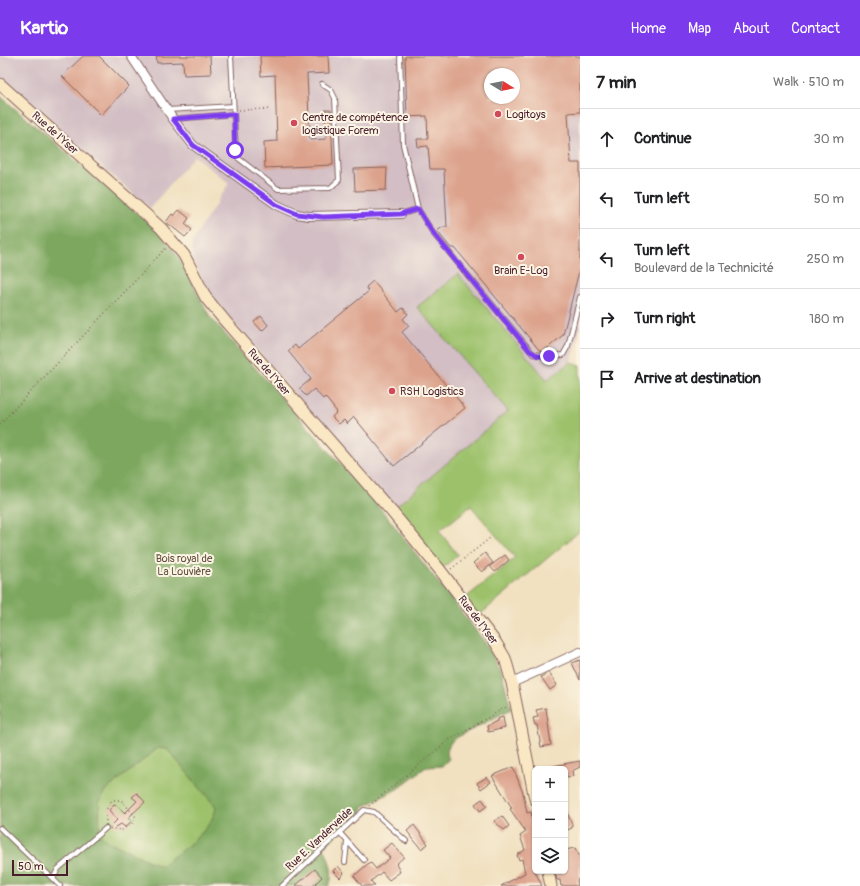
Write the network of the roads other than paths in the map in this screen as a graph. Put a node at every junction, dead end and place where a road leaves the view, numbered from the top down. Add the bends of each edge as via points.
1 (131, 56) edge
2 (231, 56) edge
3 (400, 56) edge
4 (0, 84) edge
5 (322, 84) dead end
6 (167, 110) junction
7 (234, 110) junction
8 (173, 119) junction
9 (418, 209) junction
10 (401, 214) joint
11 (580, 297) edge
12 (580, 652) edge
13 (512, 683) junction
14 (532, 784) edge
15 (0, 828) edge
16 (106, 828) road end
17 (340, 833) junction
18 (347, 841) junction
19 (406, 841) dead end
20 (364, 860) dead end
21 (345, 862) dead end
22 (549, 874) edge
23 (53, 879) junction
24 (60, 886) edge
25 (282, 886) edge
26 (551, 886) edge

1 - 6 street
2 - 7 lane
3 - 9 lane via 403,144
4 - 13 street, Rue de l'Yser via 162,228 184,255 206,298 444,574 496,643 505,658
5 - 7 lane via 331,90 335,98 340,176 337,184 330,188 278,189 238,158 235,150
6 - 7 lane
6 - 8 street
7 - 8 lane
8 - 10 street via 193,145 266,198 287,210 309,216
9 - 10 lane
9 - 11 lane via 433,233 533,354 560,357 563,355 568,346
12 - 13 street
13 - 14 street, Rue de l'Yser
15 - 23 lane
16 - 23 lane via 58,869
17 - 18 lane
17 - 19 lane, Rue E. Vandervelde via 361,812 368,810 374,812
17 - 25 lane, Rue E. Vandervelde
18 - 20 lane
18 - 21 lane
22 - 26 street
23 - 24 lane

